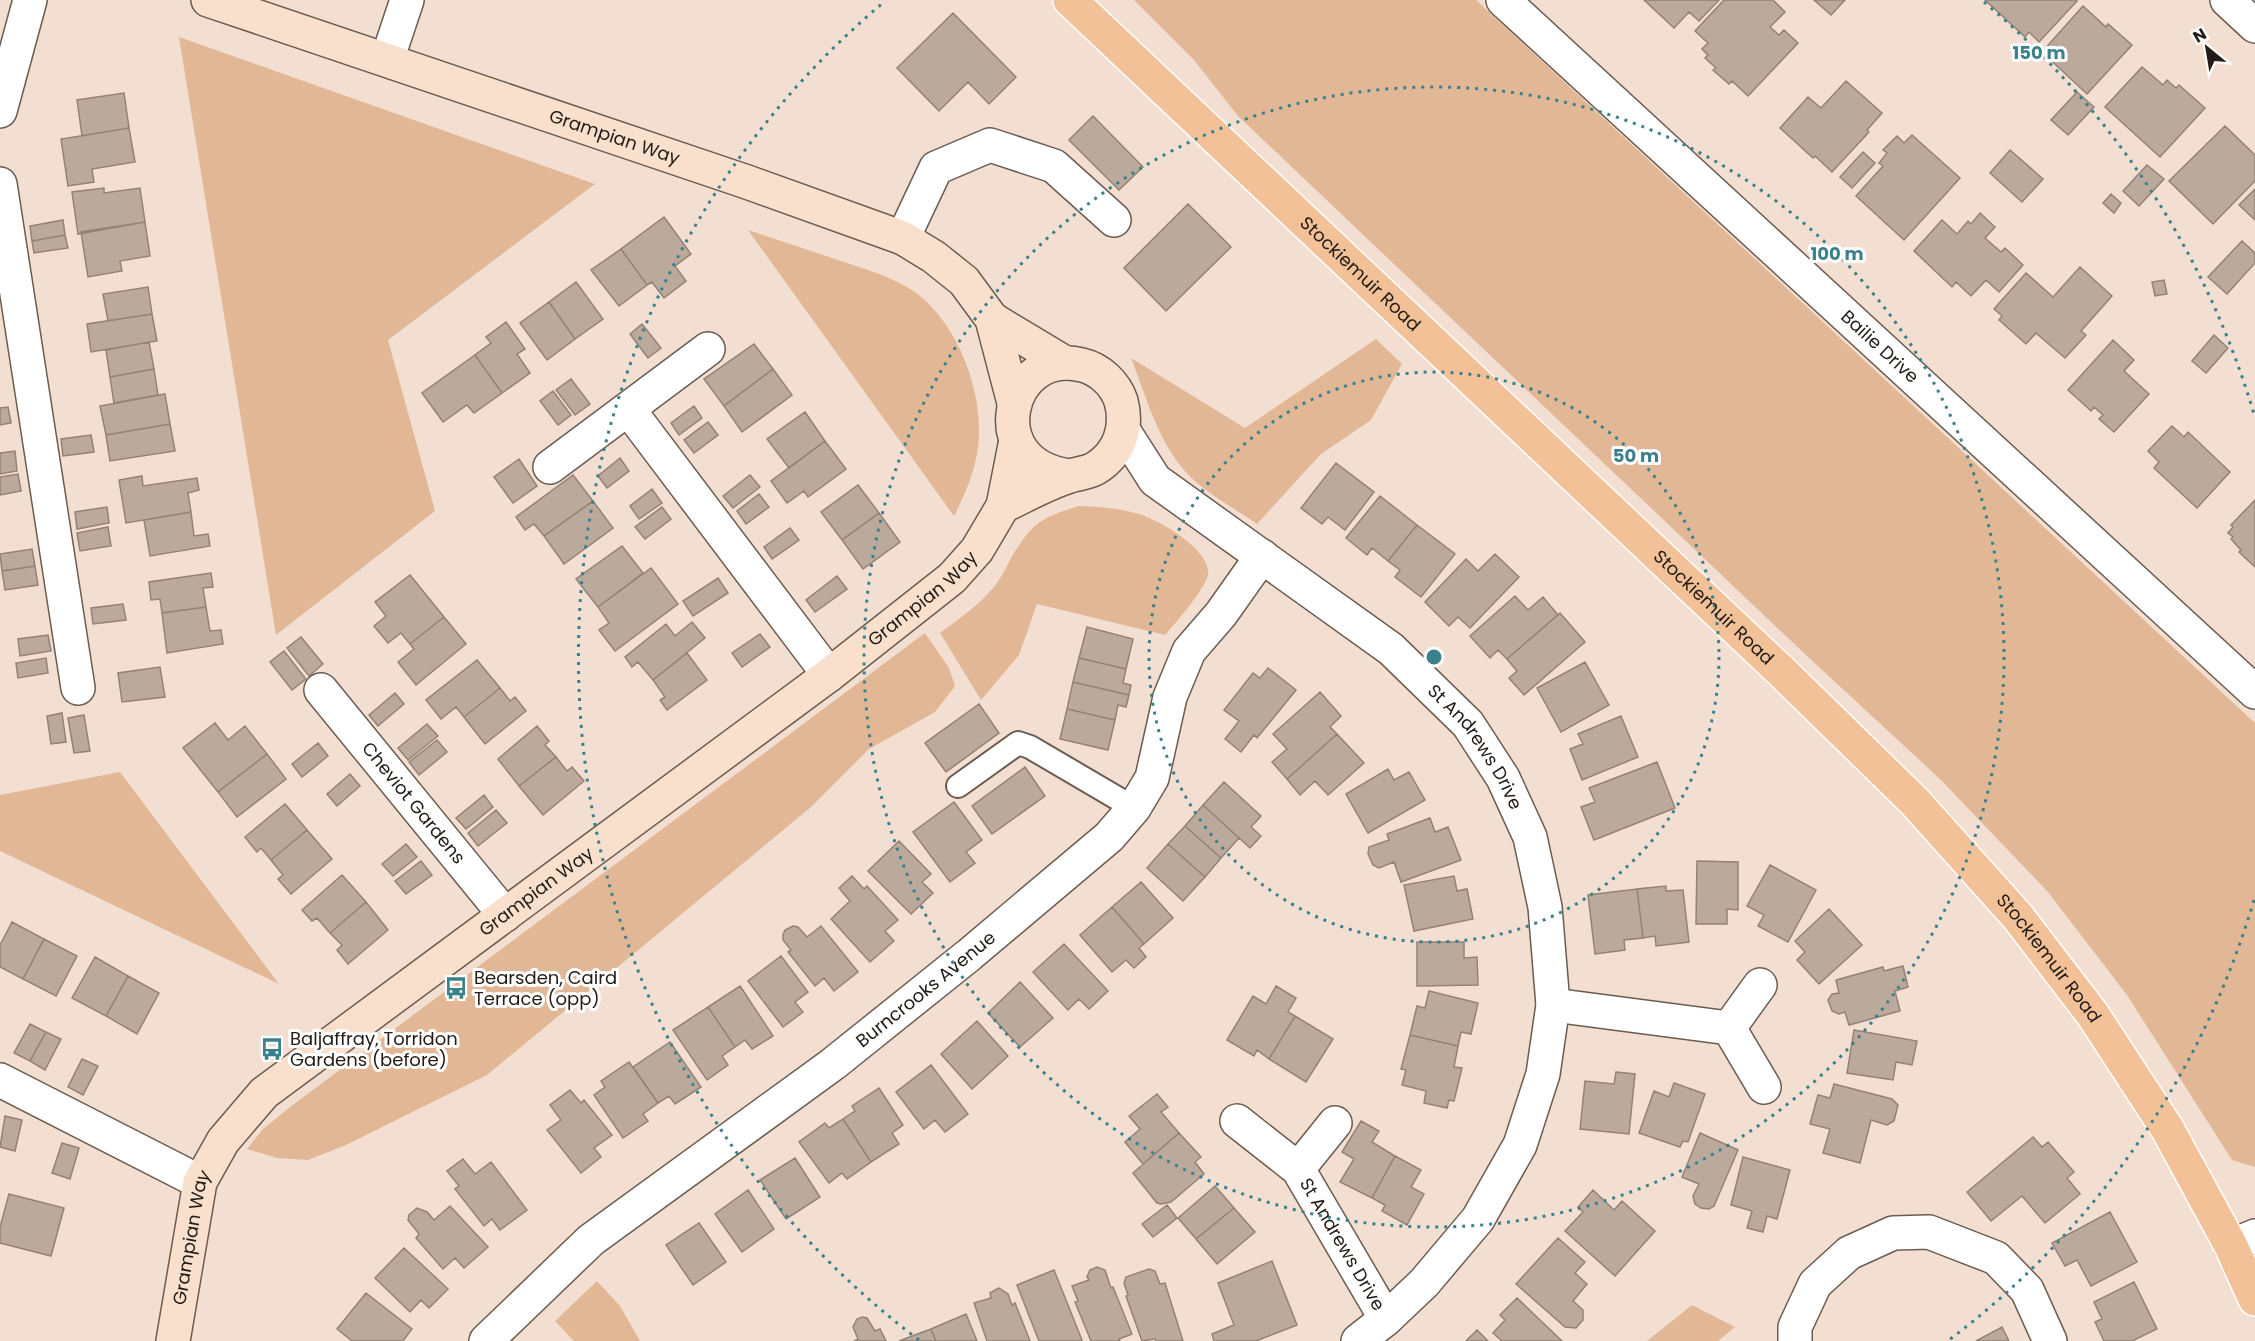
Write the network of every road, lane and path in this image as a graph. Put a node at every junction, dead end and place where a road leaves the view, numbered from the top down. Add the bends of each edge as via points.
1 (30, 0) edge
2 (208, 0) edge
3 (407, 0) edge
4 (1070, 0) edge
5 (1503, 0) edge
6 (2227, 0) edge
7 (2255, 26) edge
8 (387, 60) junction
9 (0, 111) edge
10 (0, 184) edge
11 (1114, 220) dead end
12 (903, 238) junction
13 (992, 319) junction
14 (708, 349) dead end
15 (1065, 363) junction
16 (1014, 403) junction
17 (629, 410) junction
18 (1123, 430) junction
19 (1016, 440) junction
20 (550, 467) dead end
21 (1083, 472) junction
22 (1155, 480) junction
23 (1003, 506) junction
24 (1262, 556) junction
25 (829, 675) junction
26 (78, 688) dead end
27 (321, 690) dead end
28 (2255, 692) edge
29 (958, 786) dead end
30 (1134, 808) junction
31 (505, 915) junction
32 (1760, 985) dead end
33 (1553, 1005) junction
34 (1729, 1028) junction
35 (0, 1080) edge
36 (1764, 1087) dead end
37 (1237, 1120) dead end
38 (1335, 1123) dead end
39 (1298, 1169) junction
40 (200, 1182) junction
41 (2243, 1241) edge
42 (2255, 1299) edge
43 (1386, 1319) junction
44 (173, 1341) edge
45 (486, 1341) edge
46 (1358, 1341) edge
47 (1795, 1341) edge
48 (2050, 1341) edge

1 - 9 street
2 - 8 street, Grampian Way
3 - 8 street
4 - 41 main road, Stockiemuir Road via 1774,664 1915,802 2018,916 2093,1016
5 - 28 street, Bailie Drive
6 - 7 street
8 - 12 street, Grampian Way
10 - 26 street
11 - 12 street via 1054,166 990,146 936,168
12 - 13 street, Grampian Way via 964,281
13 - 15 street, Grampian Way
13 - 16 street, Grampian Way
14 - 17 street
15 - 16 street via 1052,365 1029,380
15 - 18 street, Grampian Way via 1098,371 1111,382 1124,413
16 - 19 street, Grampian Way
17 - 20 street
17 - 25 street
18 - 21 street via 1108,458
18 - 22 street, St Andrews Drive
19 - 21 street via 1032,462 1044,470
19 - 23 street, Grampian Way
21 - 22 street, St Andrews Drive
21 - 23 street
22 - 24 street, St Andrews Drive
23 - 25 street, Grampian Way via 976,550 952,578
24 - 30 street, Burncrooks Avenue via 1189,651 1170,698 1152,778
24 - 33 street, St Andrews Drive via 1391,649 1468,724 1503,778 1530,837 1545,908
25 - 31 street, Grampian Way
27 - 31 street, Cheviot Gardens
29 - 30 lane via 1018,743
30 - 45 street, Burncrooks Avenue via 1109,837 833,1064 591,1240
31 - 40 street, Grampian Way via 264,1093 223,1141
32 - 34 street
33 - 34 street
33 - 43 street, St Andrews Drive via 1542,1074 1520,1144 1478,1219 1424,1283
34 - 36 street
35 - 40 street
37 - 39 street, St Andrews Drive
38 - 39 street, St Andrews Drive
39 - 43 street, St Andrews Drive
40 - 44 street, Grampian Way
41 - 42 main road, Stockiemuir Road
43 - 46 street, St Andrews Drive
47 - 48 street via 1795,1327 1815,1284 1849,1253 1893,1233 1929,1232 1996,1258 2027,1290

